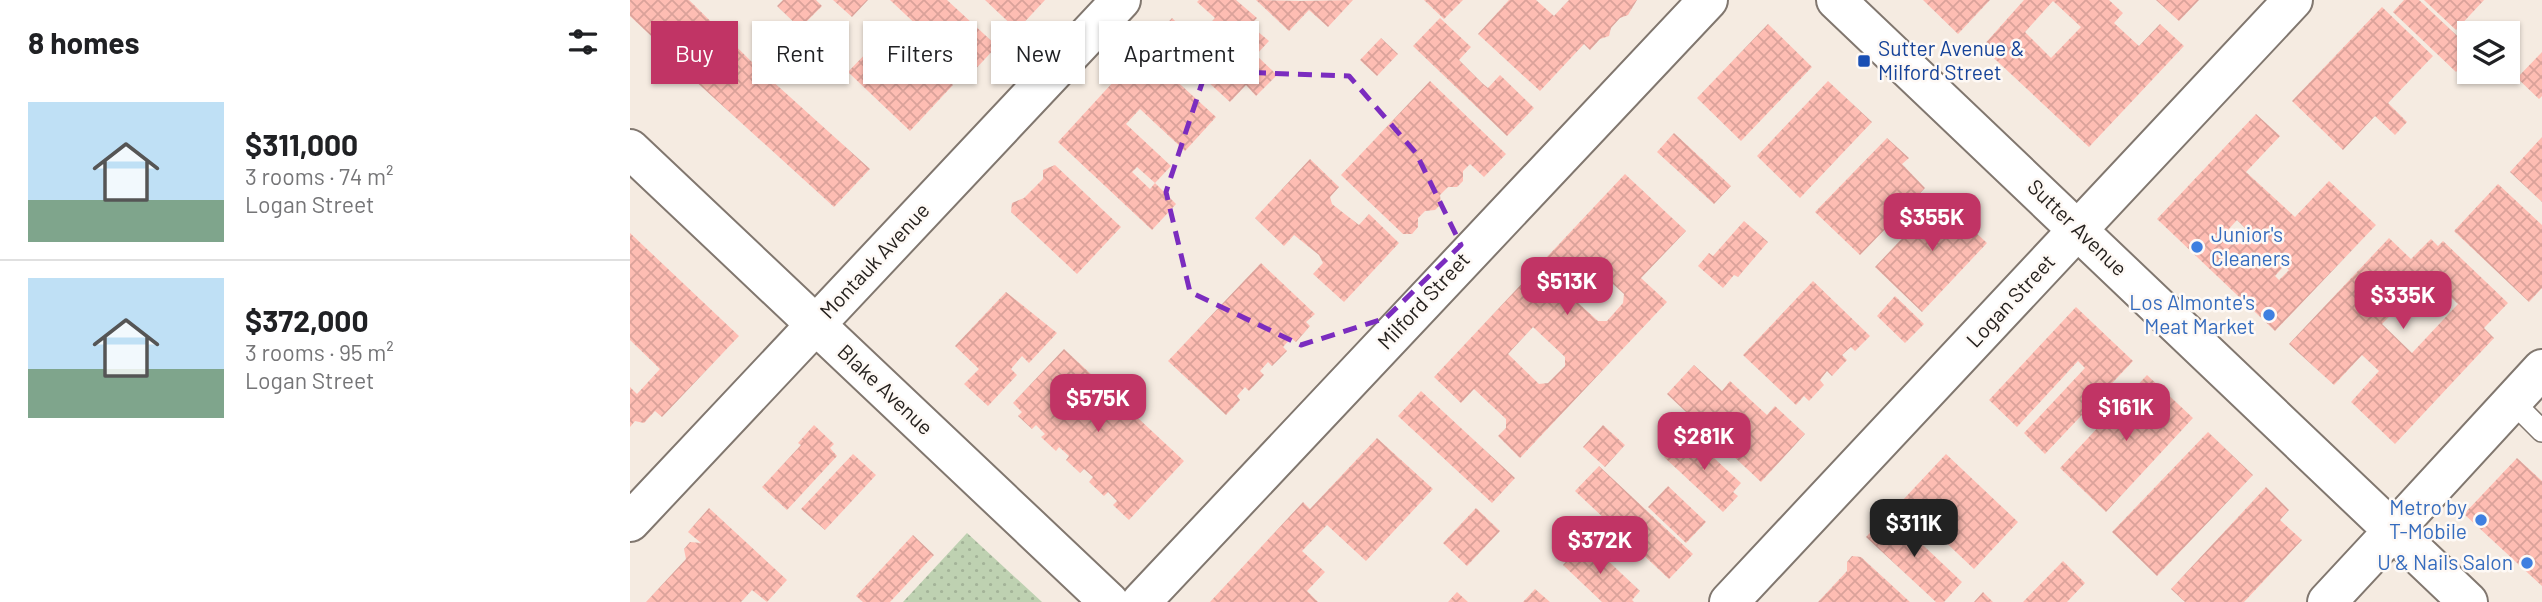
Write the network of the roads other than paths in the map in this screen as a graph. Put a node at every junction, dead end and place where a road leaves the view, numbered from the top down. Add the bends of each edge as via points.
1 (1121, 0) edge
2 (1708, 0) edge
3 (1836, 0) edge
4 (2293, 0) edge
5 (630, 149) edge
6 (2079, 229) junction
7 (816, 324) junction
8 (2542, 369) edge
9 (2512, 401) junction
10 (2542, 431) edge
11 (630, 523) edge
12 (2392, 531) junction
13 (1109, 602) edge
14 (1141, 602) edge
15 (1729, 602) edge
16 (2328, 602) edge
17 (2468, 602) edge

1 - 7 street, Montauk Avenue
2 - 14 street, Milford Street
3 - 6 street, Sutter Avenue
4 - 6 street, Logan Street
5 - 7 street, Blake Avenue
6 - 12 street, Sutter Avenue
6 - 15 street, Logan Street
7 - 11 street, Montauk Avenue
7 - 13 street, Blake Avenue
8 - 9 street
9 - 10 lane
9 - 12 street
12 - 16 street
12 - 17 street, Sutter Avenue

